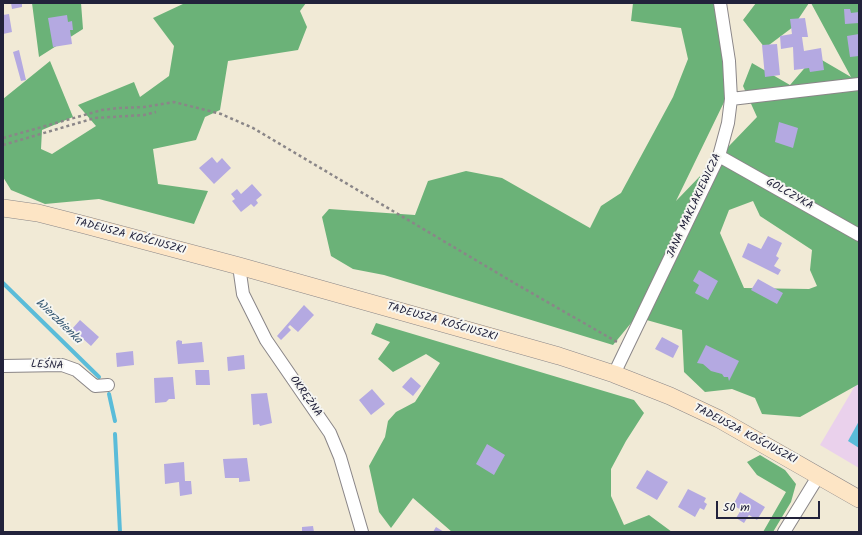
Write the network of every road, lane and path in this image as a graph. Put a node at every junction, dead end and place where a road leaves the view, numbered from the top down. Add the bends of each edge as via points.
1 (720, 3) edge
2 (859, 84) edge
3 (731, 99) junction
4 (156, 112) dead end
5 (3, 138) edge
6 (3, 144) edge
7 (720, 156) junction
8 (3, 208) edge
9 (859, 235) edge
10 (239, 266) junction
11 (628, 348) junction
12 (3, 366) edge
13 (614, 374) junction
14 (108, 385) dead end
15 (818, 475) junction
16 (859, 499) edge
17 (362, 532) edge
18 (784, 532) edge

1 - 3 street, JANA MAKLAKIEWICZA via 729,61
2 - 3 street
3 - 7 street, JANA MAKLAKIEWICZA
4 - 6 path via 95,118
5 - 11 path via 102,110 119,108 174,102 221,114 253,128 535,296
7 - 9 street, GOLCZYKA
7 - 11 street, JANA MAKLAKIEWICZA
8 - 10 main road, TADEUSZA KOŚCIUSZKI via 38,213
10 - 13 main road, TADEUSZA KOŚCIUSZKI
10 - 17 street, OKRĘŻNA via 243,294 266,340 330,433 340,457
11 - 13 street, JANA MAKLAKIEWICZA
12 - 14 street, LEŚNA via 62,365 76,370 95,386
13 - 15 main road, TADEUSZA KOŚCIUSZKI via 719,419
15 - 16 main road, TADEUSZA KOŚCIUSZKI
15 - 18 street

